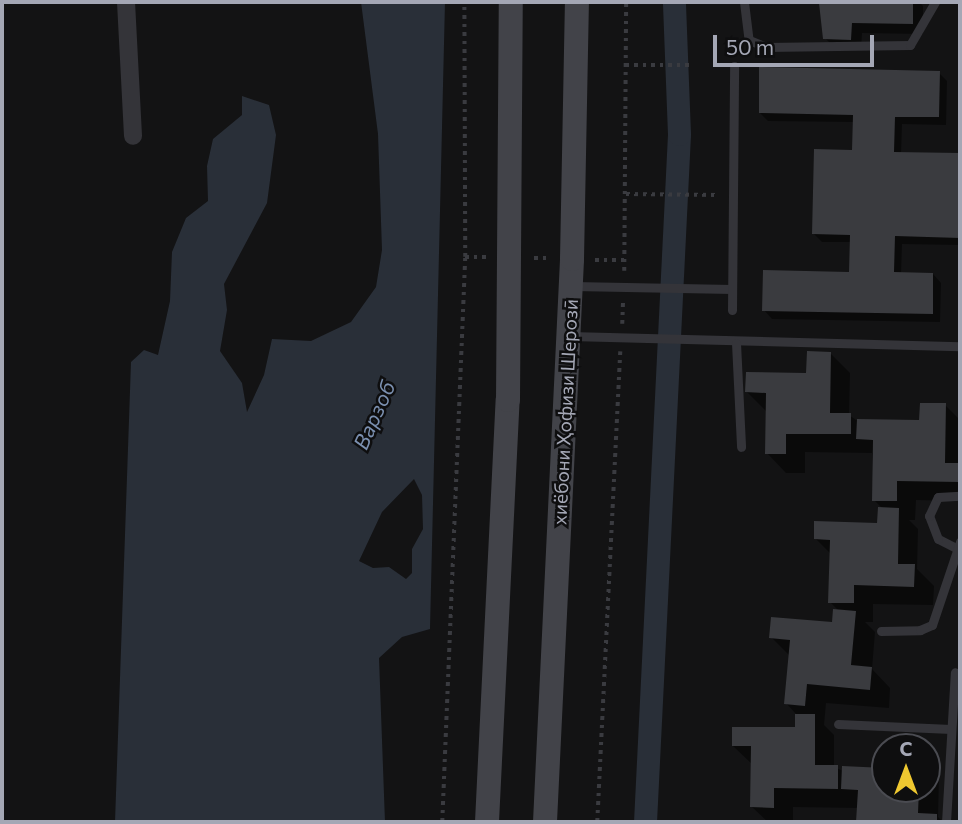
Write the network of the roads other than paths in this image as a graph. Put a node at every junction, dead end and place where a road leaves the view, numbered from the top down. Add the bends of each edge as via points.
1 (126, 2) edge
2 (511, 2) edge
3 (577, 2) edge
4 (744, 2) edge
5 (934, 2) edge
6 (734, 66) dead end
7 (133, 136) dead end
8 (571, 286) junction
9 (732, 289) junction
10 (732, 310) dead end
11 (568, 336) junction
12 (736, 342) junction
13 (960, 346) edge
14 (741, 447) dead end
15 (960, 496) edge
16 (959, 546) edge
17 (881, 631) dead end
18 (956, 672) dead end
19 (838, 724) dead end
20 (951, 729) junction
21 (487, 822) edge
22 (545, 822) edge
23 (946, 822) edge

1 - 7 street
2 - 21 main road via 508,400
3 - 8 main road, хиёбони Ҳофизи Шерозӣ
4 - 5 lane via 749,40 766,47 911,45
6 - 9 lane
8 - 9 lane
8 - 11 main road, хиёбони Ҳофизи Шерозӣ
9 - 10 lane
11 - 12 lane
11 - 22 main road, хиёбони Ҳофизи Шерозӣ
12 - 13 lane
12 - 14 lane
15 - 16 lane via 938,497 929,516 938,539
16 - 17 lane via 932,625 920,630
18 - 20 lane
19 - 20 lane
20 - 23 lane

